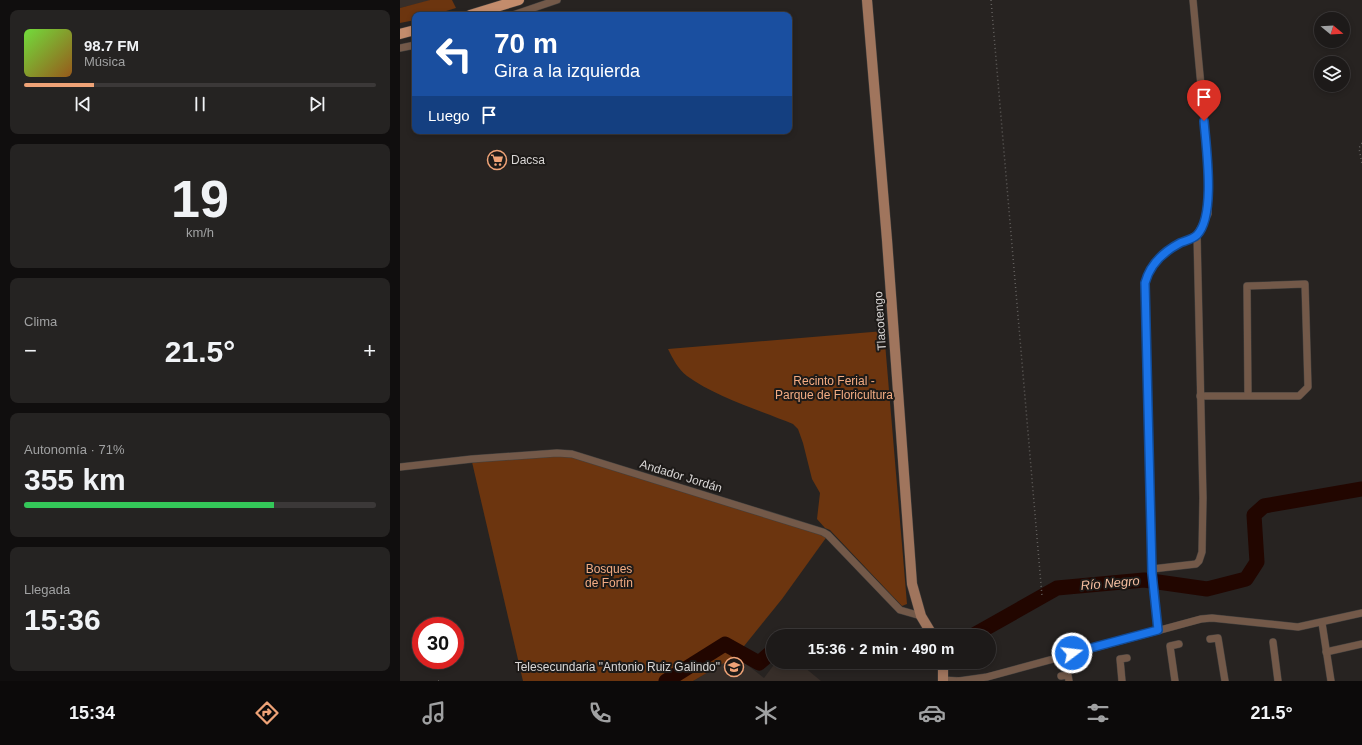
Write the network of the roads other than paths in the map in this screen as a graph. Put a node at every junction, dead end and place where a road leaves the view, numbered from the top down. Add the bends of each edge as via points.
1 (519, 0) edge
2 (558, 0) edge
3 (867, 0) edge
4 (1193, 0) edge
5 (480, 12) edge
6 (522, 12) edge
7 (412, 31) edge
8 (400, 34) edge
9 (412, 46) edge
10 (400, 48) edge
11 (1197, 235) junction
12 (1200, 396) junction
13 (1248, 396) junction
14 (400, 467) edge
15 (1152, 571) junction
16 (1362, 613) edge
17 (921, 616) junction
18 (1322, 623) junction
19 (929, 629) edge
20 (1158, 630) junction
21 (1210, 639) dead end
22 (1273, 642) dead end
23 (1179, 644) dead end
24 (1362, 644) edge
25 (1326, 652) junction
26 (1127, 658) dead end
27 (943, 669) edge
28 (1061, 676) dead end
29 (943, 680) edge
30 (959, 681) edge
31 (1069, 681) edge
32 (1122, 681) edge
33 (1175, 681) edge
34 (1225, 681) edge
35 (1278, 681) edge
36 (1331, 681) edge

1 - 5 main road
2 - 6 street
3 - 17 street, Tlacotengo via 887,232 912,584
4 - 11 street via 1208,161 1208,214
7 - 8 main road
9 - 10 street
11 - 12 street
11 - 15 street via 1170,248 1149,269 1145,283
12 - 13 street
12 - 15 street via 1202,552 1196,564
13 - 13 street via 1299,396 1308,387 1305,284 1247,286
14 - 17 street, Andador Jordán via 557,452 572,454 828,534 900,610
15 - 20 street
16 - 18 street
17 - 19 street, Tlacotengo
18 - 20 street via 1298,628 1212,618
18 - 25 street
20 - 30 street via 987,677
21 - 34 street via 1218,638
22 - 35 street
23 - 33 street via 1170,646
24 - 25 street
25 - 36 street
26 - 32 street via 1120,659
27 - 29 street
28 - 31 street via 1068,675
29 - 30 street

